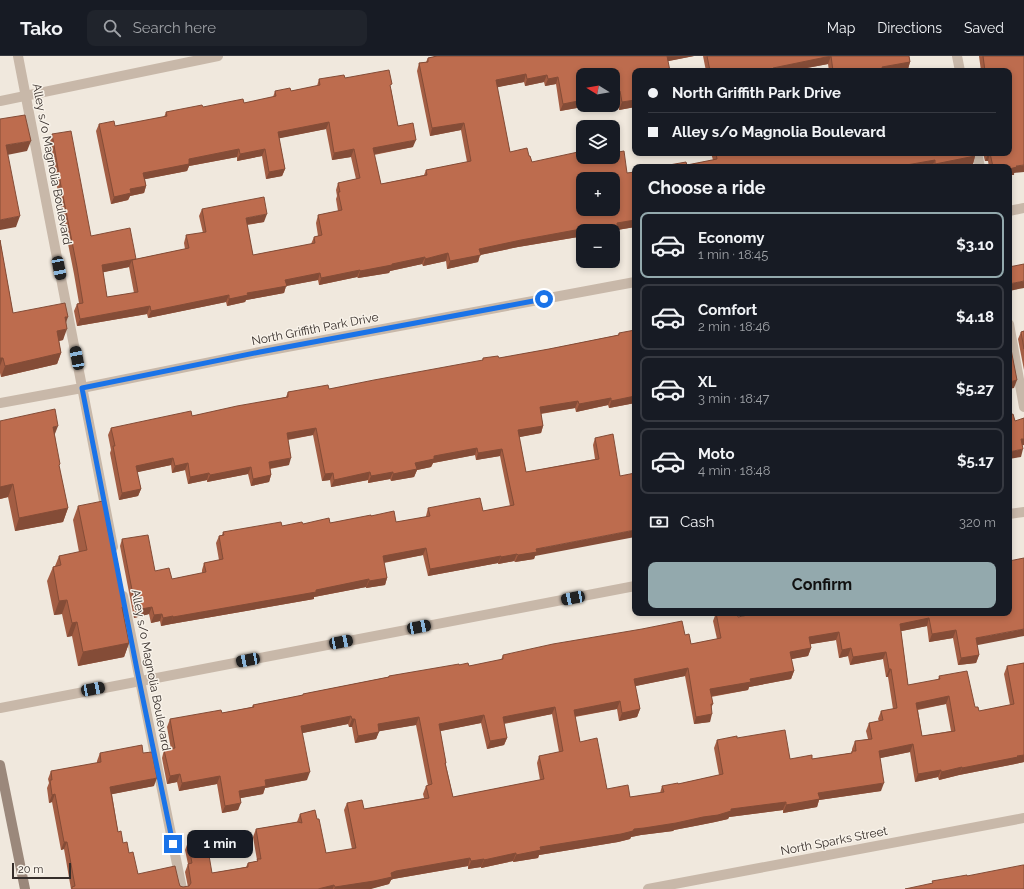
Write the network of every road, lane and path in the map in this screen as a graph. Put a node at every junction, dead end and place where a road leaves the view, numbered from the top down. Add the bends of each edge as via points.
1 (18, 56) edge
2 (218, 56) edge
3 (958, 56) edge
4 (960, 68) edge
5 (25, 95) junction
6 (0, 100) edge
7 (1024, 208) edge
8 (1012, 210) edge
9 (632, 283) edge
10 (1012, 341) edge
11 (82, 388) junction
12 (0, 403) edge
13 (1024, 407) edge
14 (1024, 512) edge
15 (1012, 514) edge
16 (115, 557) edge
17 (632, 587) edge
18 (121, 588) edge
19 (139, 680) junction
20 (0, 708) edge
21 (0, 765) edge
22 (1024, 818) edge
23 (25, 889) edge
24 (182, 889) edge
25 (648, 889) edge

1 - 5 street, Alley s/o Magnolia Boulevard
2 - 5 street
3 - 4 street
5 - 6 street
5 - 11 street, Alley s/o Magnolia Boulevard
7 - 8 street
9 - 11 street, North Griffith Park Drive
10 - 13 street
11 - 12 street, North Griffith Park Drive
11 - 16 street, Alley s/o Magnolia Boulevard
14 - 15 street
17 - 19 street
18 - 19 street, Alley s/o Magnolia Boulevard
19 - 20 street
19 - 24 street, Alley s/o Magnolia Boulevard
21 - 23 main road
22 - 25 street, North Sparks Street

